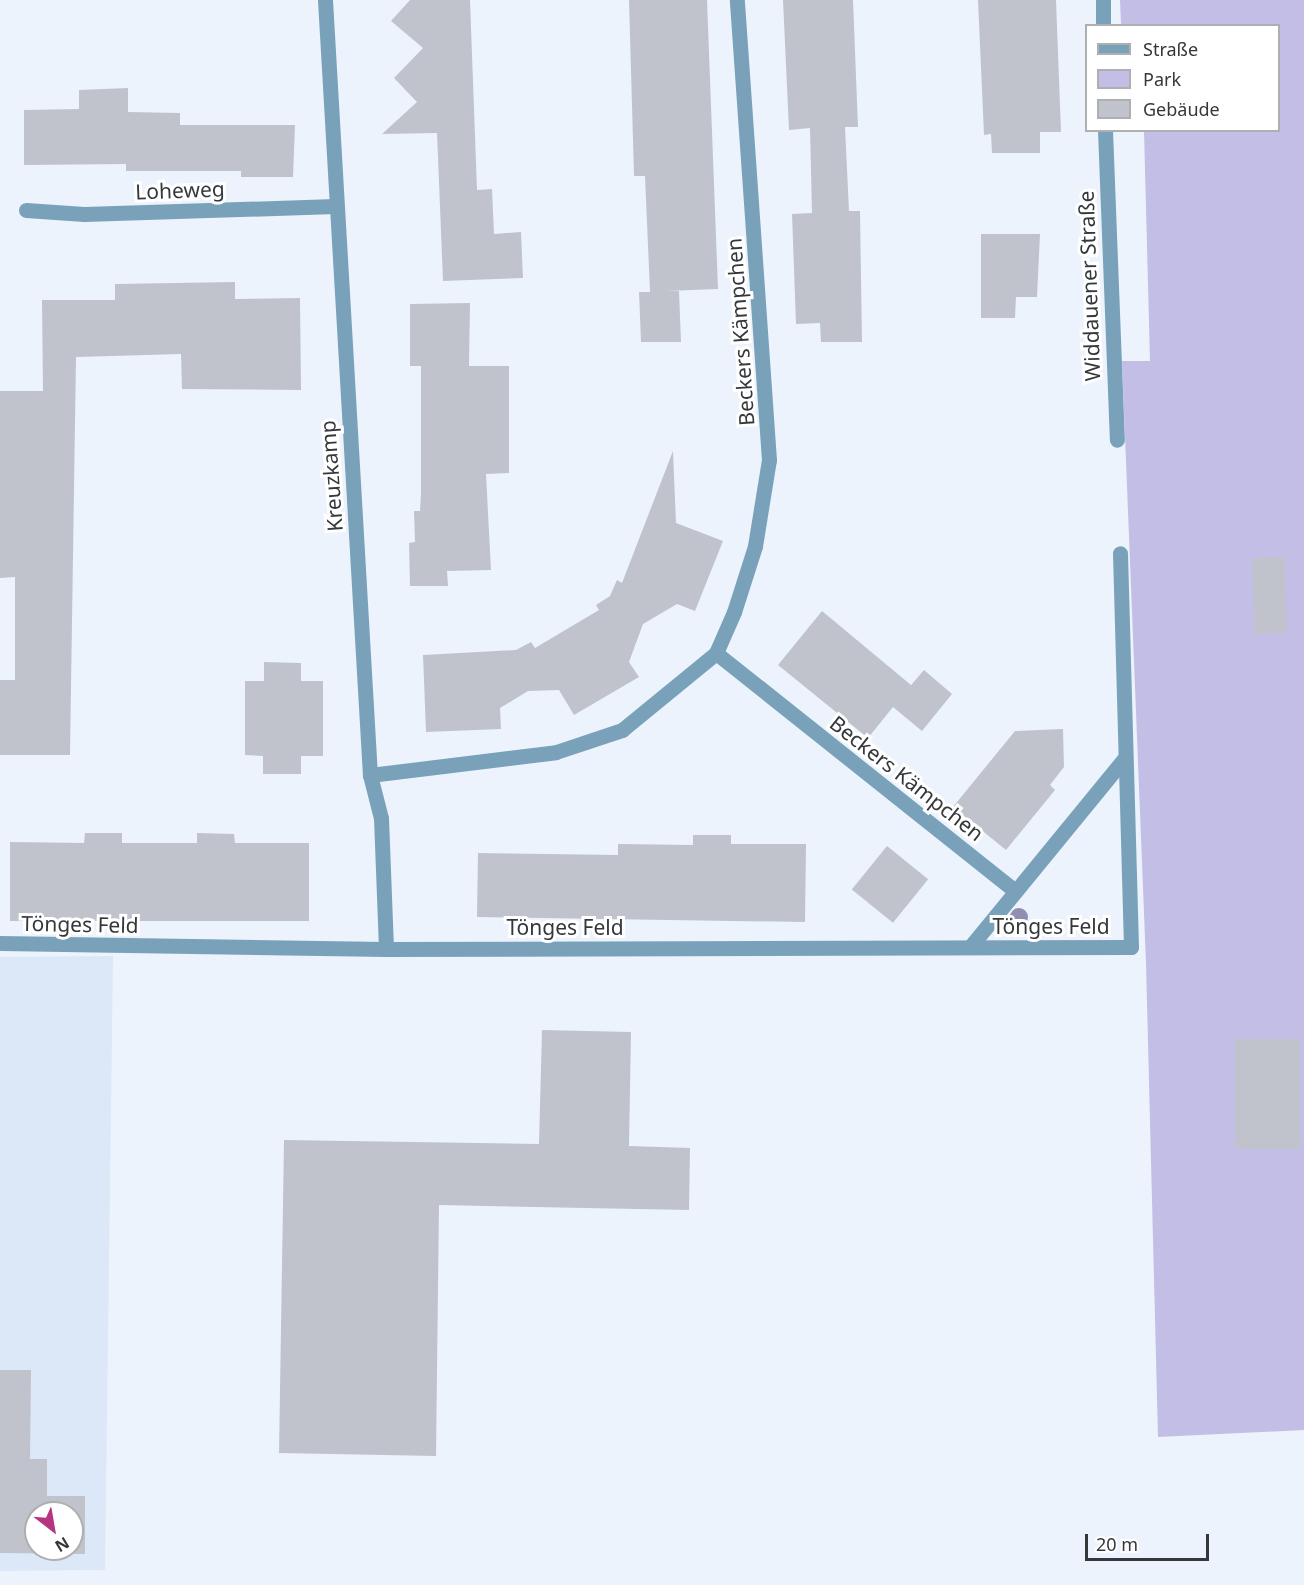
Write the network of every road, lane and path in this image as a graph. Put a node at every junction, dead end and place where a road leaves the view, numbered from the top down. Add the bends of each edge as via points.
1 (325, 0) edge
2 (737, 0) edge
3 (1103, 0) edge
4 (1103, 24) edge
5 (1105, 132) edge
6 (335, 206) junction
7 (26, 210) dead end
8 (1117, 440) dead end
9 (1120, 553) dead end
10 (716, 653) junction
11 (1124, 760) junction
12 (370, 775) junction
13 (1015, 891) junction
14 (0, 943) edge
15 (970, 947) junction
16 (386, 949) junction

1 - 6 street, Kreuzkamp
2 - 10 street, Beckers Kämpchen via 769,460 755,546
3 - 4 street
5 - 8 street, Widdauener Straße
6 - 7 street, Loheweg via 84,214
6 - 12 street, Kreuzkamp
9 - 11 street
10 - 12 street, Beckers Kämpchen via 622,730 556,752
10 - 13 street, Beckers Kämpchen
11 - 13 street
11 - 15 street, Tönges Feld via 1131,947
12 - 16 street, Kreuzkamp via 381,818
13 - 15 street
14 - 16 street, Tönges Feld
15 - 16 street, Tönges Feld

